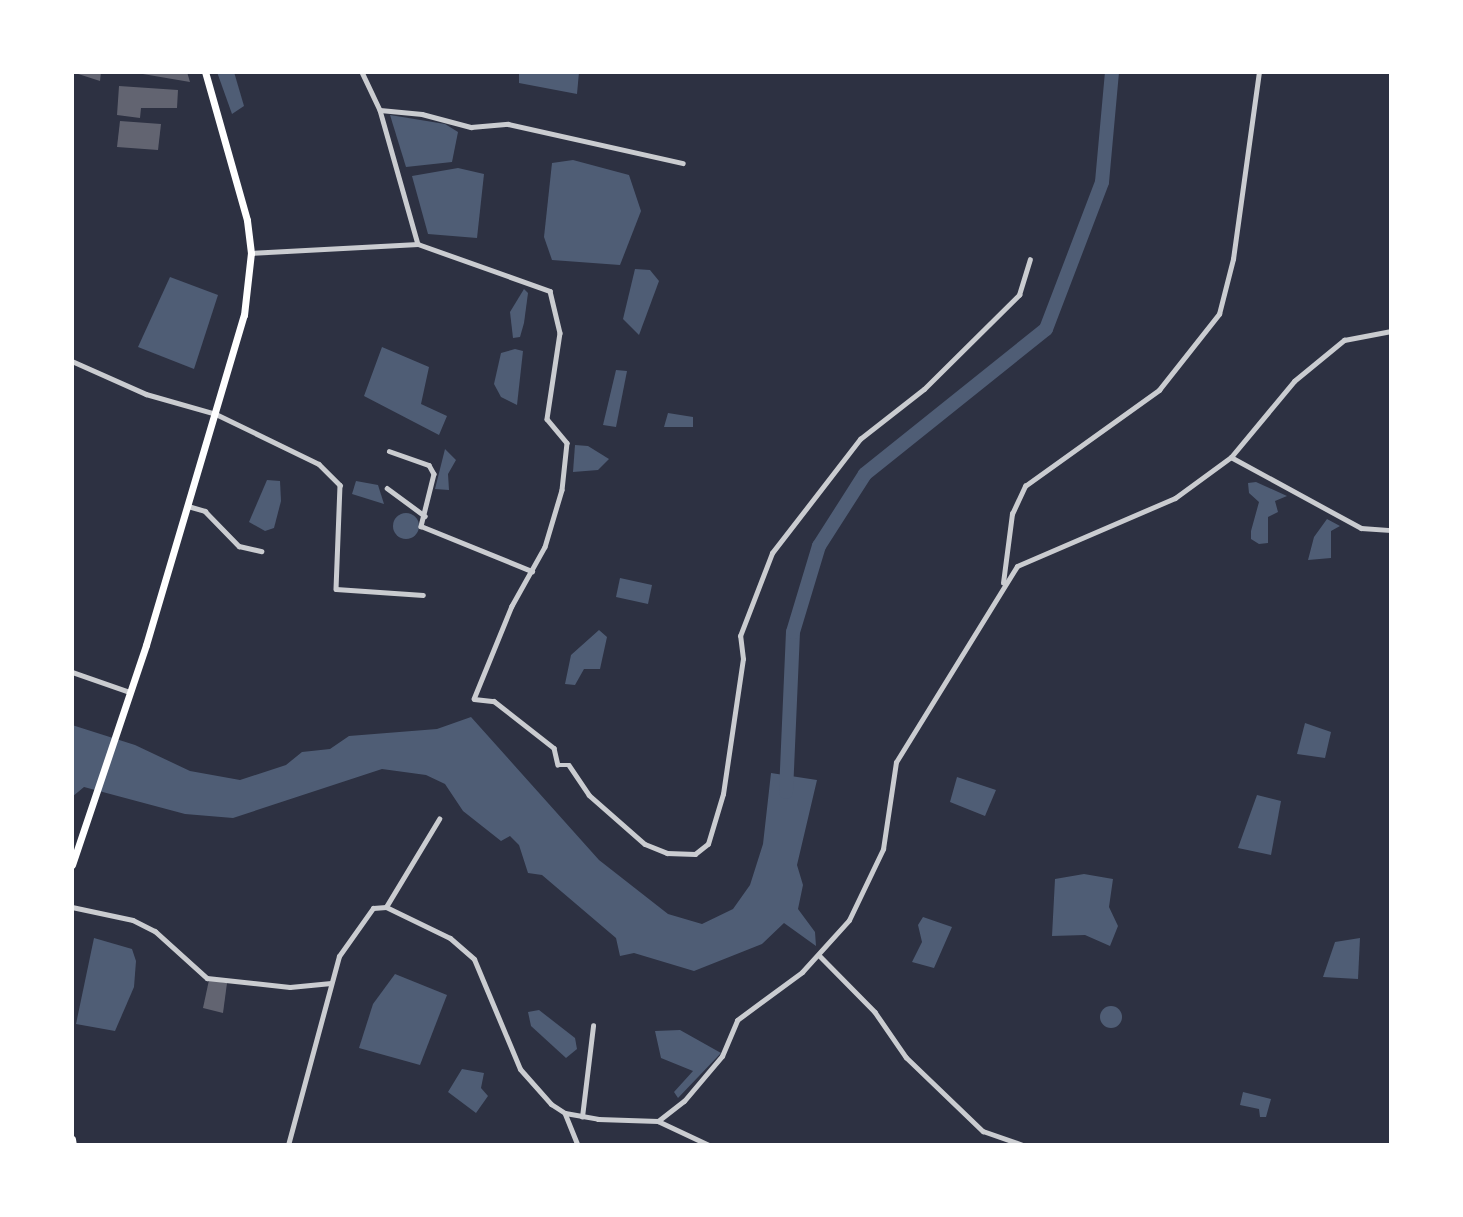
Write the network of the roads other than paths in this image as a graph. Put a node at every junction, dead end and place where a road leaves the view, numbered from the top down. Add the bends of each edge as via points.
1 (205, 72) edge
2 (362, 72) edge
3 (1259, 72) edge
4 (380, 110) junction
5 (683, 163) dead end
6 (418, 244) junction
7 (250, 253) junction
8 (1030, 260) dead end
9 (1391, 331) edge
10 (72, 361) edge
11 (216, 414) junction
12 (389, 451) dead end
13 (1231, 457) junction
14 (387, 488) dead end
15 (188, 506) junction
16 (425, 516) junction
17 (1391, 530) edge
18 (261, 551) dead end
19 (532, 571) junction
20 (1003, 583) junction
21 (423, 595) dead end
22 (72, 672) edge
23 (127, 690) junction
24 (439, 819) dead end
25 (76, 840) edge
26 (72, 865) edge
27 (72, 907) edge
28 (386, 907) junction
29 (819, 955) junction
30 (331, 983) junction
31 (593, 1026) dead end
32 (565, 1113) junction
33 (582, 1117) junction
34 (658, 1121) junction
35 (72, 1139) edge
36 (73, 1145) edge
37 (288, 1145) edge
38 (578, 1145) edge
39 (709, 1145) edge
40 (1023, 1145) edge

1 - 7 main road via 240,187
2 - 4 street
3 - 20 street via 1233,259 1219,314 1159,390 1025,486 1012,514
4 - 5 street via 414,112 471,127 508,124
4 - 6 street
6 - 7 street
6 - 19 street via 550,291 558,307 559,360 551,373 547,419 567,443 563,481
7 - 11 main road via 244,315
8 - 19 street via 1019,295 924,389 860,439 772,552 740,636 742,659 723,794 708,844 695,854 667,853 645,843 589,795 569,765 558,765 554,748 494,701 474,699
9 - 13 street via 1344,340 1294,381
10 - 11 street via 146,394
11 - 15 main road
11 - 21 street via 333,474 341,508 336,589
12 - 16 street via 429,465 434,474
13 - 17 street via 1361,528
13 - 20 street via 1175,498 1017,566
14 - 16 street
15 - 18 street via 205,511 239,546
15 - 23 main road
16 - 19 street via 421,526 449,533 455,544
20 - 29 street via 896,762 884,849 849,920
22 - 23 street
23 - 25 main road
24 - 28 street
25 - 26 main road
27 - 30 street via 133,920 155,931 207,978 290,987
28 - 30 street via 373,908 360,920
28 - 32 street via 450,938 474,959 520,1069
29 - 34 street via 737,1020 722,1056 684,1101
29 - 40 street via 875,1012 906,1057 983,1131
30 - 37 street
31 - 33 street
32 - 33 street
32 - 38 street
33 - 34 street
34 - 39 street
35 - 36 main road

